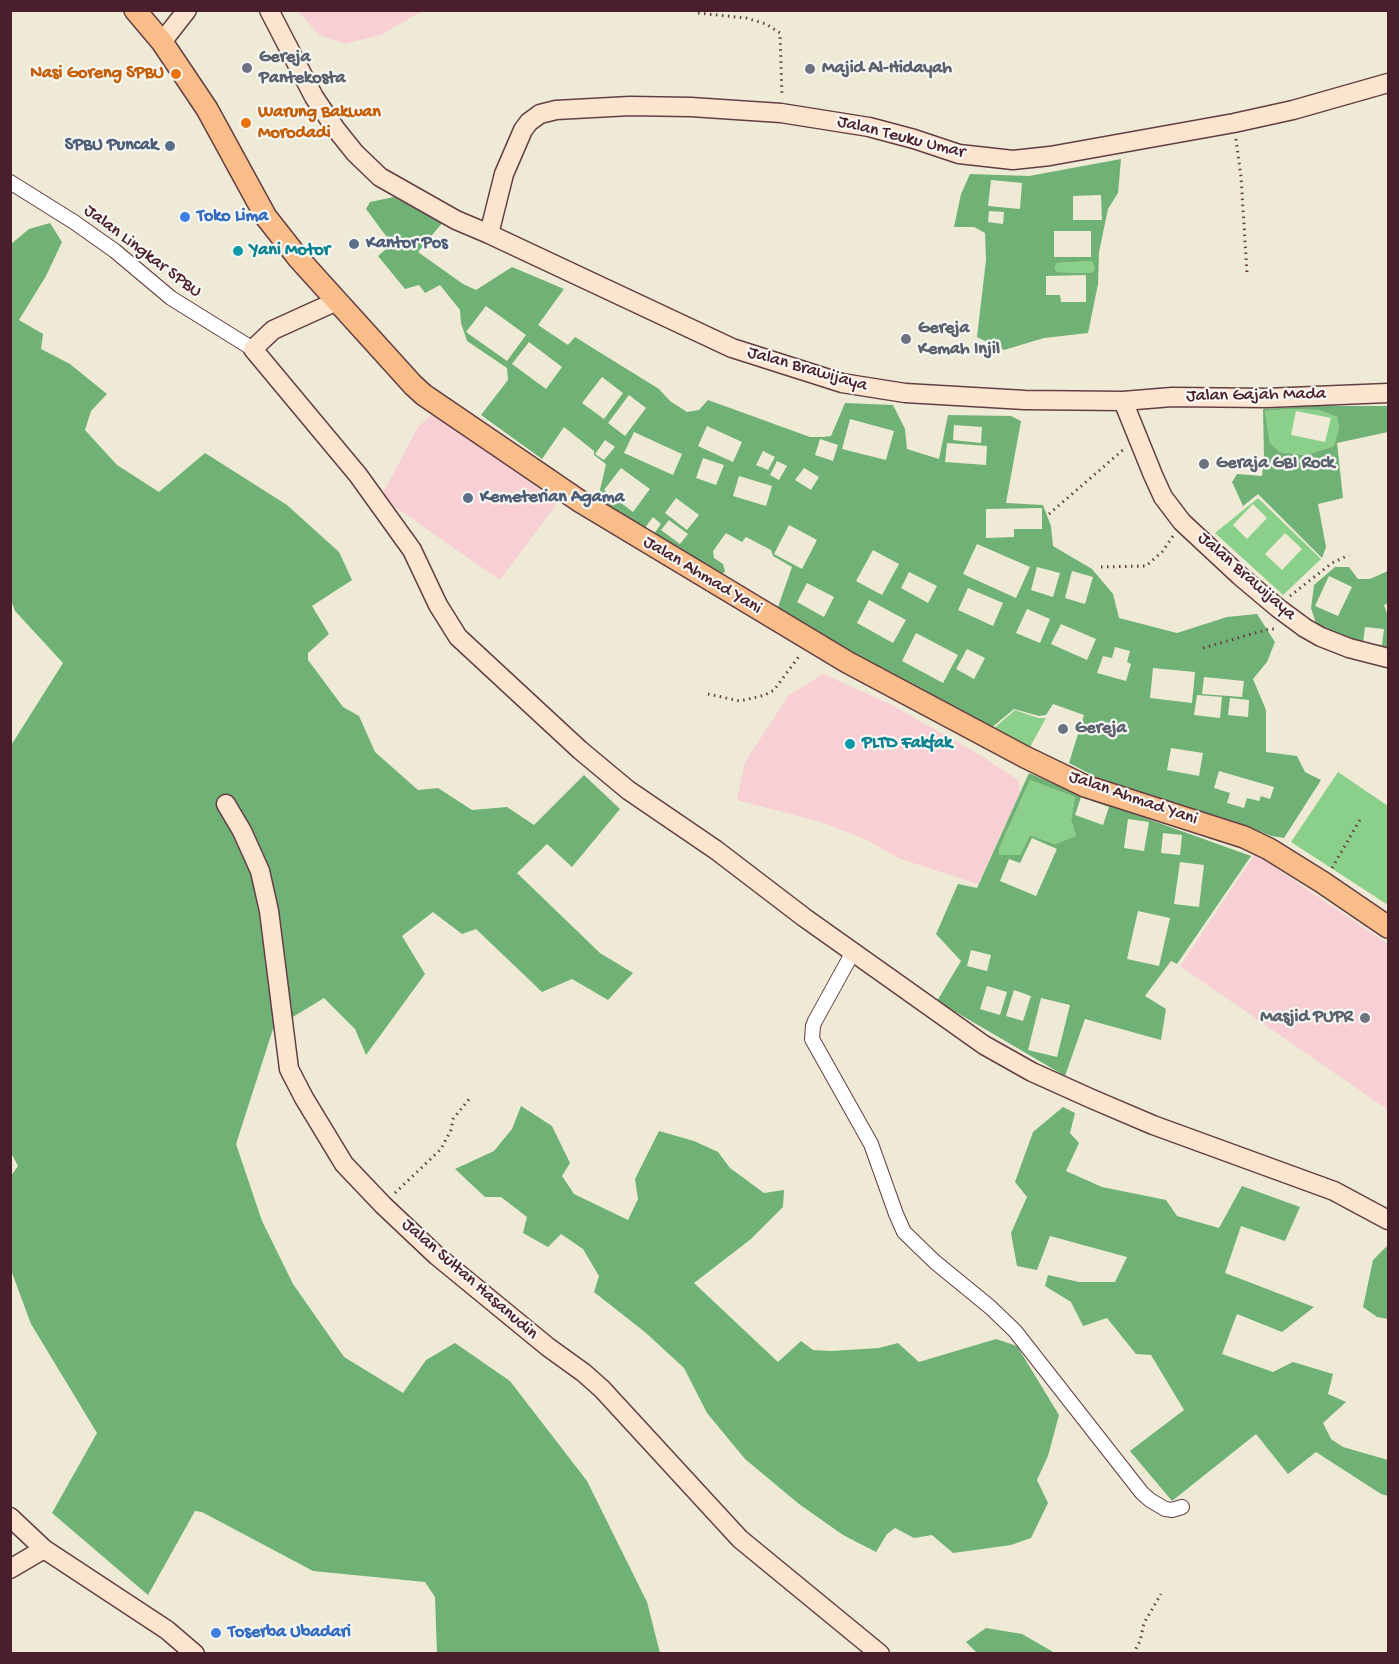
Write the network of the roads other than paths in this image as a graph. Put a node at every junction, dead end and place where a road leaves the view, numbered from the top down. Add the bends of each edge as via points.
1 (135, 10) edge
2 (187, 10) edge
3 (269, 10) edge
4 (162, 42) junction
5 (1389, 83) edge
6 (10, 182) edge
7 (489, 234) junction
8 (337, 301) junction
9 (253, 349) junction
10 (1389, 393) edge
11 (1123, 401) junction
12 (1389, 658) edge
13 (226, 804) dead end
14 (1389, 927) edge
15 (853, 952) junction
16 (1389, 1220) edge
17 (1182, 1507) dead end
18 (10, 1517) edge
19 (44, 1549) junction
20 (10, 1569) edge
21 (195, 1653) edge
22 (880, 1653) edge

1 - 4 main road, Jalan Ahmad Yani
2 - 4 main road
3 - 7 main road, Jalan Brawijaya via 314,97 355,153 380,177
4 - 8 main road, Jalan Ahmad Yani via 207,109 266,217
5 - 7 main road, Jalan Teuku Umar via 1233,123 1013,160 959,154 869,127 781,112 630,106 566,108 540,114 523,130 499,191
6 - 9 street, Jalan Lingkar SPBU via 115,251 171,298
7 - 11 main road, Jalan Brawijaya via 732,348 843,383 904,393
8 - 9 main road via 273,330
8 - 14 main road, Jalan Ahmad Yani via 412,385 441,407 581,502 809,641 1084,786 1244,837 1269,849
9 - 15 main road via 386,513 418,558 458,637 472,652 628,790
10 - 11 main road, Jalan Gajah Mada
11 - 12 main road, Jalan Brawijaya via 1163,497 1182,522 1240,576 1305,628 1349,648
13 - 22 main road, Jalan Sultan Hasanudin via 260,871 270,911 289,1069 344,1164 437,1256 584,1373 740,1539
15 - 16 main road via 984,1045 1032,1072 1153,1125 1334,1191
15 - 17 street via 815,1021 812,1039 871,1144 904,1232 1015,1331 1142,1493 1165,1509
18 - 19 main road
19 - 20 main road
19 - 21 main road via 167,1630

